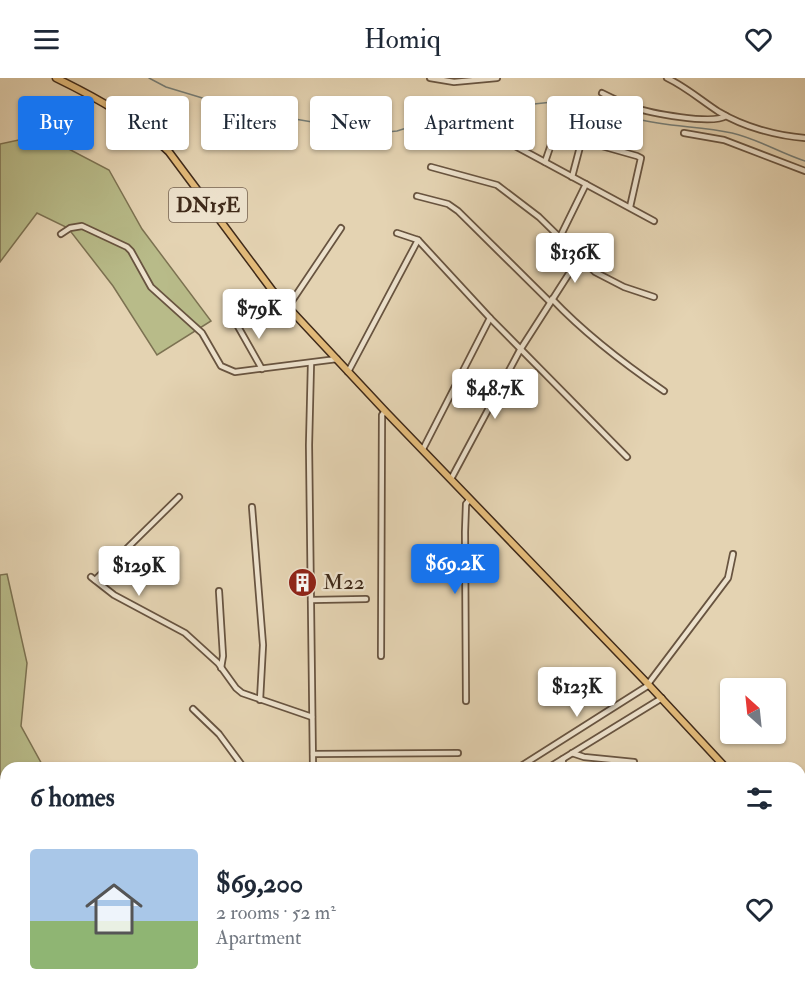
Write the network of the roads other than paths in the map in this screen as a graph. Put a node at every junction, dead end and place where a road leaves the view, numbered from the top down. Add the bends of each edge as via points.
1 (56, 78) edge
2 (430, 78) edge
3 (497, 78) edge
4 (667, 78) edge
5 (603, 93) dead end
6 (726, 116) junction
7 (684, 133) dead end
8 (805, 138) edge
9 (523, 150) edge
10 (549, 150) edge
11 (545, 162) junction
12 (431, 167) dead end
13 (805, 171) edge
14 (572, 177) junction
15 (586, 184) junction
16 (417, 196) dead end
17 (630, 207) junction
18 (654, 221) dead end
19 (342, 228) dead end
20 (397, 233) dead end
21 (61, 234) dead end
22 (560, 237) junction
23 (418, 240) junction
24 (579, 258) junction
25 (654, 297) dead end
26 (551, 300) junction
27 (288, 307) junction
28 (490, 318) junction
29 (236, 323) dead end
30 (520, 350) junction
31 (337, 359) junction
32 (311, 363) junction
33 (262, 369) junction
34 (348, 372) junction
35 (664, 391) dead end
36 (385, 411) junction
37 (423, 449) junction
38 (627, 458) dead end
39 (451, 479) junction
40 (179, 498) dead end
41 (470, 499) junction
42 (252, 507) dead end
43 (733, 554) dead end
44 (219, 591) dead end
45 (366, 599) dead end
46 (311, 600) junction
47 (381, 656) dead end
48 (221, 668) junction
49 (649, 684) junction
50 (662, 698) junction
51 (260, 700) junction
52 (466, 701) dead end
53 (193, 709) dead end
54 (312, 717) junction
55 (313, 753) junction
56 (458, 753) dead end
57 (572, 753) junction
58 (563, 759) junction
59 (240, 762) edge
60 (313, 762) edge
61 (527, 762) edge
62 (558, 762) edge
63 (563, 762) edge
64 (634, 762) dead end
65 (721, 762) edge

1 - 27 main road, DN15E via 118,111 155,138
2 - 3 street via 454,82
4 - 6 street
5 - 6 street via 635,108 681,118
6 - 8 street via 771,133
7 - 13 street via 734,143
9 - 11 street
10 - 11 street
11 - 14 street
12 - 22 street via 497,185
14 - 15 street
14 - 17 street via 584,141 641,158
15 - 17 street
15 - 22 street
16 - 26 street via 448,204 458,211
17 - 18 street
19 - 27 street
20 - 23 street
21 - 33 street via 82,226 122,244 131,251 151,286 202,333 221,366 240,371
22 - 24 street
23 - 28 street
23 - 34 street
24 - 25 street via 606,278
24 - 26 street
26 - 30 street
26 - 35 street via 608,351
27 - 31 main road, DN15E
28 - 30 street
28 - 37 street
29 - 33 street
30 - 38 street
30 - 39 street
31 - 32 street
31 - 34 main road, DN15E
32 - 33 street
32 - 46 street
34 - 36 main road, DN15E
36 - 37 main road, DN15E
36 - 47 street
37 - 39 main road, DN15E
39 - 41 main road, DN15E
40 - 48 street via 93,579 121,600 185,633
41 - 49 main road, DN15E
41 - 52 street via 466,504 465,532
42 - 51 street via 263,645
43 - 49 street via 728,578
44 - 48 street
45 - 46 street
46 - 54 street
48 - 51 street via 236,688
49 - 50 main road, DN15E
49 - 61 street
50 - 57 street
50 - 65 main road, DN15E
51 - 54 street
53 - 59 street via 219,734
54 - 55 street
55 - 56 street
55 - 60 street
57 - 58 street
57 - 64 street
58 - 62 street
58 - 63 street

